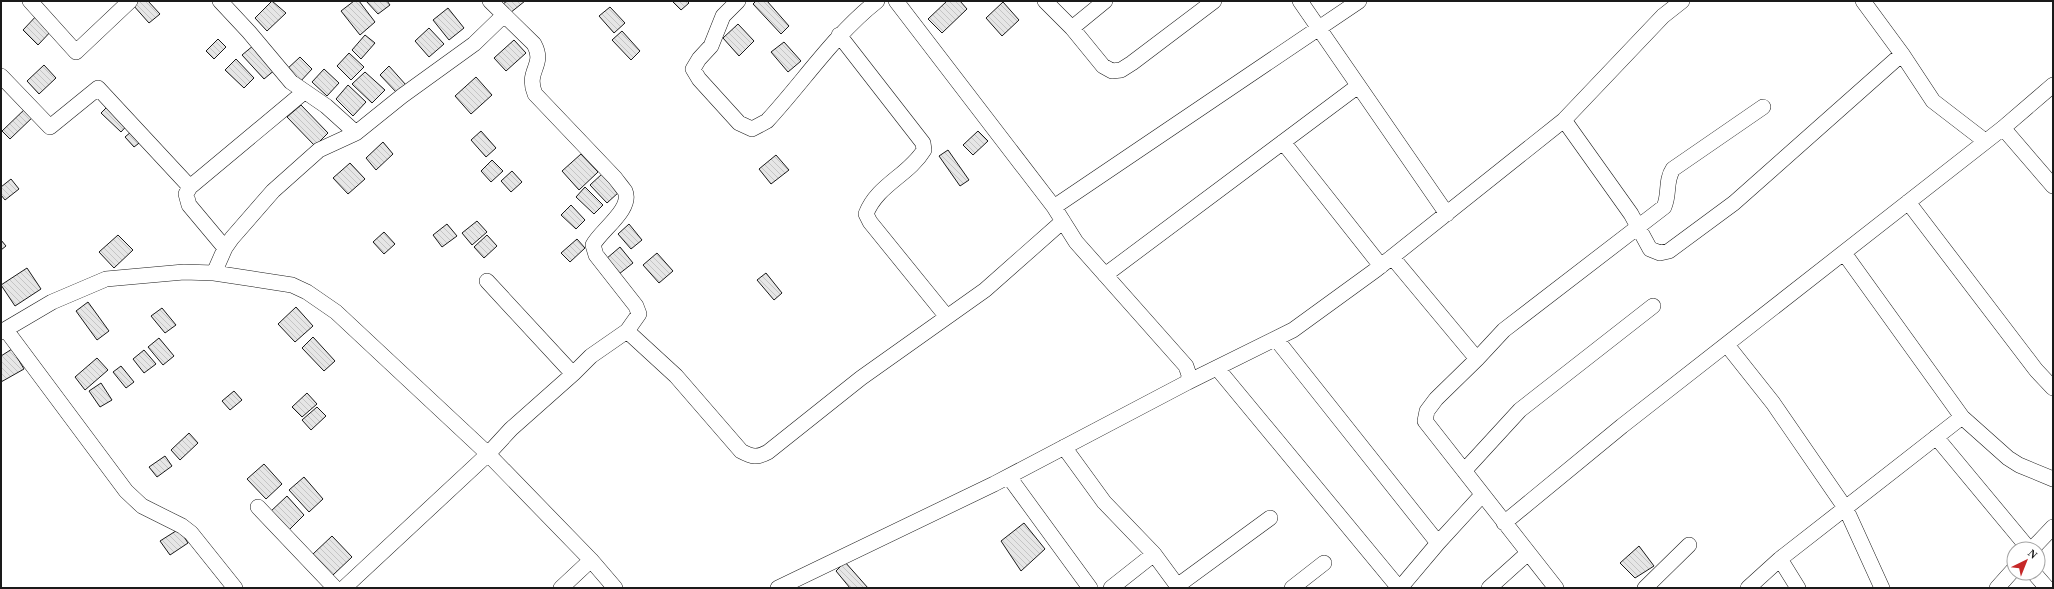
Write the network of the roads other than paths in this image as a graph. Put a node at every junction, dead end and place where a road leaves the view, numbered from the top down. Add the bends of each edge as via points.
1 (30, 1) edge
2 (130, 1) edge
3 (220, 1) edge
4 (490, 1) edge
5 (738, 1) edge
6 (877, 1) edge
7 (896, 1) edge
8 (1045, 1) edge
9 (1106, 1) edge
10 (1214, 1) edge
11 (1300, 1) edge
12 (1359, 1) edge
13 (1682, 1) edge
14 (1863, 1) edge
15 (504, 15) junction
16 (1072, 28) junction
17 (1318, 29) junction
18 (839, 35) junction
19 (1902, 54) junction
20 (1, 76) edge
21 (2053, 85) edge
22 (1358, 86) junction
23 (304, 92) junction
24 (1764, 107) dead end
25 (1564, 120) junction
26 (2003, 128) junction
27 (356, 134) junction
28 (1985, 141) junction
29 (1283, 142) junction
30 (2053, 186) edge
31 (190, 187) junction
32 (1908, 202) junction
33 (1054, 207) junction
34 (1447, 214) junction
35 (1063, 221) junction
36 (1639, 227) junction
37 (225, 248) junction
38 (1844, 253) junction
39 (1387, 262) junction
40 (214, 273) junction
41 (1105, 275) junction
42 (487, 281) dead end
43 (1653, 306) dead end
44 (948, 317) junction
45 (4, 331) edge
46 (627, 331) junction
47 (1276, 339) junction
48 (1727, 345) junction
49 (1478, 359) junction
50 (1217, 368) junction
51 (573, 374) junction
52 (1188, 382) junction
53 (2053, 388) edge
54 (1962, 416) junction
55 (1936, 437) junction
56 (1064, 447) junction
57 (488, 454) junction
58 (1464, 471) junction
59 (1008, 476) junction
60 (2053, 479) edge
61 (1482, 495) junction
62 (258, 507) dead end
63 (1846, 509) junction
64 (1270, 518) dead end
65 (1504, 523) junction
66 (2053, 527) edge
67 (2022, 541) edge
68 (2040, 541) edge
69 (1438, 543) junction
70 (1689, 544) dead end
71 (1528, 553) junction
72 (1154, 554) junction
73 (1780, 559) junction
74 (591, 560) junction
75 (1324, 563) dead end
76 (2006, 578) edge
77 (1178, 587) edge
78 (235, 588) edge
79 (335, 588) edge
80 (344, 588) edge
81 (561, 588) edge
82 (615, 588) edge
83 (778, 588) edge
84 (1090, 588) edge
85 (1111, 588) edge
86 (1292, 588) edge
87 (1400, 588) edge
88 (1489, 588) edge
89 (1556, 588) edge
90 (1645, 588) edge
91 (1748, 588) edge
92 (1798, 588) edge
93 (1882, 588) edge
94 (1997, 588) edge

1 - 2 street via 76,52
3 - 23 street via 291,82
4 - 15 street
5 - 18 street via 723,16 711,46 693,69 739,123 752,129 767,121 783,104
6 - 18 street
7 - 33 street
8 - 16 street
9 - 16 street
10 - 16 street via 1121,70 1112,71 1103,66
11 - 17 street
12 - 17 street
13 - 25 street via 1663,16
14 - 19 street
15 - 27 street via 474,44 402,96
15 - 46 street via 538,51 539,60 531,84 535,94 615,178 625,192 627,200 624,209 597,237 593,245 596,255 636,306 639,314
17 - 22 street
17 - 33 street
18 - 44 street via 923,143 924,150 919,159 877,194 866,214
19 - 28 street via 1933,101
19 - 36 street via 1734,203 1669,250 1660,253 1650,249
20 - 31 street via 50,127 98,88
21 - 26 street
22 - 29 street
22 - 34 street
23 - 27 street via 326,106
23 - 31 street
24 - 36 street via 1673,170 1668,178 1668,198 1664,207
25 - 34 street
25 - 36 street
26 - 28 street
26 - 30 street
27 - 37 street via 319,150 273,191
28 - 32 street
29 - 39 street
29 - 41 street
31 - 37 street via 186,194 189,205
32 - 38 street
32 - 53 street via 2036,370
33 - 35 street
34 - 39 street
35 - 41 street via 1076,242
35 - 44 street via 985,290
36 - 49 street via 1521,316 1504,330
37 - 40 street
38 - 48 street
38 - 54 street
39 - 47 street via 1293,330
39 - 49 street
40 - 45 street via 184,272 106,279 52,302
40 - 57 street via 292,285 307,292 336,312
41 - 52 street via 1186,366
42 - 51 street
43 - 58 street via 1520,410
44 - 46 street via 861,378 768,452 752,457 741,451 676,376
45 - 78 street via 126,491 142,506 191,533
46 - 51 street via 591,356
47 - 50 street
47 - 69 street
48 - 63 street via 1772,402
48 - 65 street via 1622,426
49 - 58 street via 1436,399 1427,411 1425,421
50 - 52 street
50 - 87 street
51 - 57 street via 511,429
52 - 56 street
54 - 55 street
54 - 60 street via 2013,461
55 - 63 street
55 - 67 street
56 - 59 street
56 - 72 street via 1104,502
57 - 74 street
57 - 80 street
58 - 61 street
59 - 83 street
59 - 84 street
61 - 65 street
61 - 69 street
62 - 79 street
63 - 73 street
63 - 93 street
64 - 77 street
65 - 71 street
66 - 68 street
69 - 87 street
70 - 90 street
71 - 88 street
71 - 89 street
72 - 77 street
72 - 85 street
73 - 91 street
73 - 92 street
74 - 81 street
74 - 82 street
75 - 86 street
76 - 94 street

